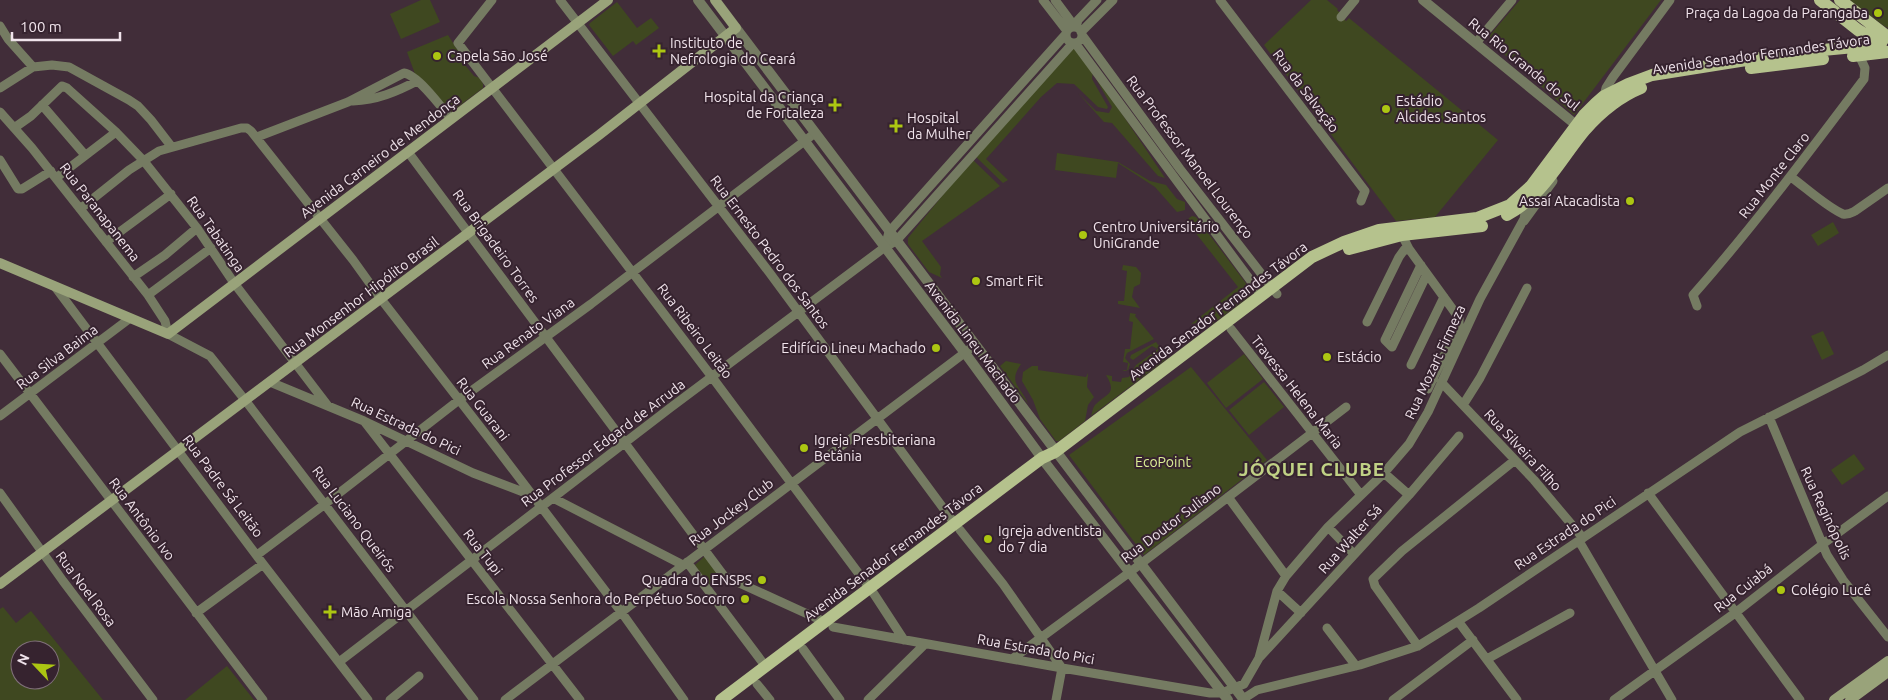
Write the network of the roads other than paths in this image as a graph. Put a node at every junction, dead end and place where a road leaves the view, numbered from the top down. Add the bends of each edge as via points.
1 (492, 0) edge
2 (560, 0) edge
3 (608, 0) edge
4 (698, 0) edge
5 (715, 0) edge
6 (1043, 0) edge
7 (1055, 0) edge
8 (1097, 0) edge
9 (1113, 0) edge
10 (1220, 0) edge
11 (1355, 0) edge
12 (1423, 0) edge
13 (1512, 0) edge
14 (1670, 0) edge
15 (1820, 0) edge
16 (1840, 0) edge
17 (1341, 17) dead end
18 (577, 24) junction
19 (0, 26) edge
20 (736, 28) junction
21 (1074, 31) junction
22 (726, 36) junction
23 (1886, 40) edge
24 (1074, 43) junction
25 (1476, 43) junction
26 (1888, 52) edge
27 (1859, 55) junction
28 (33, 67) junction
29 (1618, 69) junction
30 (417, 81) junction
31 (492, 87) junction
32 (0, 88) edge
33 (1604, 96) junction
34 (348, 102) junction
35 (640, 102) junction
36 (42, 105) junction
37 (0, 112) edge
38 (799, 112) junction
39 (451, 119) junction
40 (788, 120) junction
41 (1582, 124) junction
42 (14, 128) junction
43 (116, 132) junction
44 (816, 133) junction
45 (257, 137) junction
46 (805, 142) junction
47 (171, 146) junction
48 (828, 150) junction
49 (408, 152) junction
50 (85, 155) junction
51 (817, 158) junction
52 (0, 160) edge
53 (143, 160) junction
54 (554, 168) junction
55 (54, 175) junction
56 (1791, 176) junction
57 (1888, 188) edge
58 (171, 194) junction
59 (1204, 200) junction
60 (1361, 200) dead end
61 (1196, 206) junction
62 (1522, 207) junction
63 (719, 208) junction
64 (80, 209) junction
65 (320, 220) junction
66 (1519, 227) junction
67 (197, 228) junction
68 (469, 232) junction
69 (889, 232) junction
70 (1402, 235) junction
71 (896, 241) junction
72 (106, 242) junction
73 (885, 247) junction
74 (211, 248) junction
75 (1409, 249) junction
76 (0, 263) edge
77 (1421, 265) junction
78 (633, 272) junction
79 (1427, 274) junction
80 (132, 277) junction
81 (234, 282) junction
82 (56, 288) junction
83 (1527, 288) dead end
84 (1270, 293) junction
85 (148, 295) junction
86 (1444, 298) junction
87 (380, 299) junction
88 (1401, 306) junction
89 (1697, 306) dead end
90 (799, 311) junction
91 (1408, 313) junction
92 (129, 319) junction
93 (1367, 322) dead end
94 (1231, 328) junction
95 (168, 334) junction
96 (546, 338) junction
97 (98, 344) junction
98 (975, 345) junction
99 (965, 353) junction
100 (1450, 353) junction
101 (0, 354) edge
102 (1888, 355) edge
103 (210, 356) joint
104 (295, 364) junction
105 (1411, 365) dead end
106 (712, 376) junction
107 (270, 382) junction
108 (1441, 382) junction
109 (1428, 390) dead end
110 (30, 393) junction
111 (245, 400) junction
112 (459, 400) junction
113 (1463, 405) junction
114 (328, 406) junction
115 (1346, 406) dead end
116 (0, 416) edge
117 (1769, 417) junction
118 (877, 419) junction
119 (364, 421) junction
120 (1312, 433) junction
121 (1459, 436) dead end
122 (408, 442) junction
123 (625, 443) junction
124 (178, 450) junction
125 (390, 454) junction
126 (1058, 456) junction
127 (1515, 460) junction
128 (1044, 462) junction
129 (1384, 473) junction
130 (792, 483) junction
131 (0, 493) edge
132 (1648, 493) junction
133 (531, 495) junction
134 (1361, 495) junction
135 (1409, 495) junction
136 (1888, 496) edge
137 (1228, 497) junction
138 (553, 498) junction
139 (110, 500) junction
140 (326, 504) junction
141 (540, 508) junction
142 (958, 527) junction
143 (1328, 527) junction
144 (1581, 539) junction
145 (1823, 544) junction
146 (703, 550) junction
147 (42, 553) junction
148 (1354, 554) junction
149 (257, 555) junction
150 (472, 560) junction
151 (263, 564) junction
152 (685, 564) junction
153 (1141, 564) junction
154 (1130, 572) junction
155 (1286, 576) junction
156 (0, 584) edge
157 (1277, 591) junction
158 (872, 592) junction
159 (406, 611) junction
160 (196, 613) junction
161 (622, 613) junction
162 (1301, 613) junction
163 (1570, 613) dead end
164 (1735, 613) junction
165 (1458, 621) junction
166 (829, 624) junction
167 (1327, 628) dead end
168 (1041, 637) junction
169 (1888, 637) edge
170 (904, 640) junction
171 (1473, 640) junction
172 (925, 644) junction
173 (1418, 646) junction
174 (803, 649) junction
175 (1259, 658) junction
176 (1012, 659) junction
177 (1488, 659) junction
178 (339, 662) junction
179 (552, 665) junction
180 (1356, 666) junction
181 (766, 667) junction
182 (1887, 667) edge
183 (1062, 668) junction
184 (1654, 670) junction
185 (1252, 672) junction
186 (419, 676) dead end
187 (757, 684) junction
188 (1234, 688) junction
189 (1257, 690) junction
190 (1225, 696) edge
191 (1243, 699) edge
192 (153, 700) edge
193 (263, 700) edge
194 (368, 700) edge
195 (390, 700) edge
196 (474, 700) edge
197 (504, 700) edge
198 (580, 700) edge
199 (684, 700) edge
200 (722, 700) edge
201 (736, 700) edge
202 (770, 700) edge
203 (840, 700) edge
204 (868, 700) edge
205 (1056, 700) edge
206 (1393, 700) edge
207 (1517, 700) edge
208 (1614, 700) edge
209 (1672, 700) edge
210 (1800, 700) edge
211 (1834, 700) edge
212 (1850, 700) edge

1 - 31 street, Rua Ribeiro Leitão via 458,43
2 - 18 street, Rua Ernesto Pedro dos Santos
3 - 18 main road, Avenida Carneiro de Mendonça
4 - 22 street, Avenida Lineu Machado
5 - 20 main road, Avenida Lineu Machado
6 - 21 street, Rua Professor Manoel Lourenço
7 - 21 street, Rua Professor Manoel Lourenço
8 - 21 street via 1078,20
9 - 21 street
10 - 60 street, Rua da Salvação via 1365,191
11 - 17 street
12 - 25 street, Rua Rio Grande do Sul
13 - 25 street
14 - 29 street, Rua Mozart Firmeza
15 - 23 main road via 1858,30
16 - 23 main road
18 - 31 main road, Avenida Carneiro de Mendonça
18 - 35 street, Rua Ernesto Pedro dos Santos
19 - 28 street
20 - 22 main road, Rua Monsenhor Hipólito Brasil
20 - 38 street, Avenida Lineu Machado
21 - 24 street, Rua Professor Manoel Lourenço via 1067,40
21 - 59 street, Rua Professor Manoel Lourenço
21 - 69 street
22 - 35 main road, Rua Monsenhor Hipólito Brasil
22 - 40 street, Avenida Lineu Machado
23 - 33 main road, Avenida Senador Fernandes Távora via 1865,46 1791,53 1659,73
24 - 61 street, Rua Professor Manoel Lourenço
24 - 71 street, Rua Professor Edgard de Arruda
25 - 41 street, Rua Rio Grande do Sul
26 - 27 main road, Avenida Senador Fernandes Távora
27 - 41 main road, Avenida Senador Fernandes Távora via 1656,81 1631,92
27 - 56 street, Rua Monte Claro via 1865,68 1864,79
28 - 32 street
28 - 47 street via 52,64 69,67 129,100 151,120
29 - 33 street, Rua Mozart Firmeza
29 - 41 street, Rua Mozart Firmeza via 1600,90
30 - 34 street via 383,97
30 - 34 street via 404,73
30 - 39 street
31 - 39 main road, Avenida Carneiro de Mendonça
31 - 54 street, Rua Ribeiro Leitão
33 - 41 main road, Avenida Senador Fernandes Távora
34 - 45 street
35 - 54 main road, Rua Monsenhor Hipólito Brasil
35 - 63 street, Rua Ernesto Pedro dos Santos
36 - 42 street
36 - 43 street, Rua Tabatinga via 62,86
36 - 50 street
37 - 42 street, Rua Paranapanema
38 - 40 street
38 - 44 street, Avenida Lineu Machado
39 - 49 main road, Avenida Carneiro de Mendonça
40 - 46 street, Avenida Lineu Machado
41 - 62 main road, Avenida Senador Fernandes Távora via 1544,185
41 - 66 street, Rua Mozart Firmeza via 1578,148
41 - 84 main road, Avenida Senador Fernandes Távora via 1531,186 1510,205 1477,218 1380,230 1344,242 1312,258
42 - 55 street, Rua Paranapanema
43 - 50 street
43 - 53 street, Rua Tabatinga
44 - 46 street, Rua Renato Viana
44 - 48 street, Avenida Lineu Machado
45 - 47 street via 244,128
45 - 65 street, Rua Guarani
46 - 51 street, Avenida Lineu Machado
46 - 63 street, Rua Renato Viana
47 - 53 street
48 - 51 street
48 - 69 street, Avenida Lineu Machado
49 - 65 main road, Avenida Carneiro de Mendonça
49 - 68 street, Rua Brigadeiro Torres
50 - 55 street
51 - 73 street, Avenida Lineu Machado
52 - 55 street via 18,189
53 - 58 street, Rua Tabatinga
53 - 64 street
54 - 68 main road, Rua Monsenhor Hipólito Brasil
54 - 78 street, Rua Ribeiro Leitão
55 - 64 street, Rua Paranapanema
56 - 57 street via 1844,214 1850,214
56 - 89 street, Rua Monte Claro via 1693,295
58 - 67 street, Rua Tabatinga
58 - 72 street
59 - 61 street
59 - 84 street, Rua Professor Manoel Lourenço
61 - 84 street, Rua Professor Manoel Lourenço
62 - 66 street, Rua Mozart Firmeza via 1525,214
62 - 70 main road, Avenida Senador Fernandes Távora via 1478,227
63 - 78 street, Rua Renato Viana
63 - 90 street, Rua Ernesto Pedro dos Santos
64 - 72 street, Rua Paranapanema
65 - 81 main road, Avenida Carneiro de Mendonça
65 - 87 street, Rua Guarani
66 - 100 street, Rua Mozart Firmeza
67 - 74 street, Rua Tabatinga
67 - 80 street
68 - 87 main road, Rua Monsenhor Hipólito Brasil
68 - 96 street, Rua Brigadeiro Torres
69 - 71 street, Avenida Lineu Machado
69 - 73 street
70 - 75 street
70 - 84 main road, Avenida Senador Fernandes Távora via 1356,246 1319,263
71 - 73 street, Rua Professor Edgard de Arruda
71 - 98 street, Avenida Lineu Machado
72 - 80 street, Rua Paranapanema
73 - 90 street, Rua Professor Edgard de Arruda
73 - 99 street, Avenida Lineu Machado
74 - 81 street, Rua Tabatinga
74 - 85 street
75 - 77 street
75 - 93 street via 1401,253
76 - 82 main road, Rua Padre Sá Leitão
77 - 79 street
77 - 88 street
78 - 96 street, Rua Renato Viana
78 - 106 street, Rua Ribeiro Leitão
79 - 86 street
79 - 91 street
80 - 85 street, Rua Paranapanema
81 - 95 main road, Avenida Carneiro de Mendonça
81 - 104 street, Rua Tabatinga
82 - 92 main road, Rua Padre Sá Leitão
82 - 97 street, Rua Padre Sá Leitão
83 - 113 street
84 - 94 main road, Avenida Senador Fernandes Távora
84 - 126 main road, Avenida Senador Fernandes Távora
85 - 95 street, Rua Paranapanema via 165,321
86 - 100 street via 1459,318
86 - 105 street
87 - 104 main road, Rua Monsenhor Hipólito Brasil
87 - 112 street, Rua Guarani
88 - 91 street
88 - 91 street via 1385,340 1392,347
90 - 106 street, Rua Professor Edgard de Arruda
90 - 118 street, Rua Ernesto Pedro dos Santos
92 - 95 main road, Rua Padre Sá Leitão
92 - 97 street, Rua Silva Baima
94 - 120 street, Travessa Helena Maria
94 - 126 main road, Avenida Senador Fernandes Távora
95 - 103 street, Rua Padre Sá Leitão
96 - 112 street, Rua Renato Viana
96 - 123 street, Rua Brigadeiro Torres
97 - 110 street, Rua Silva Baima
97 - 124 street, Rua Padre Sá Leitão
98 - 99 street, Rua Jockey Club
98 - 126 street, Avenida Lineu Machado
99 - 118 street, Rua Jockey Club
99 - 128 street, Avenida Lineu Machado
100 - 108 street, Rua Mozart Firmeza
100 - 109 street
101 - 110 street, Rua Antônio Ivo
102 - 117 street, Rua Estrada do Pici
103 - 111 street, Rua Luciano Queirós
104 - 107 main road, Rua Monsenhor Hipólito Brasil
104 - 114 street, Rua Tabatinga
106 - 123 street, Rua Professor Edgard de Arruda
106 - 130 street, Rua Ribeiro Leitão
107 - 111 main road, Rua Monsenhor Hipólito Brasil
107 - 114 street, Rua Estrada do Pici
108 - 113 street, Rua Silveira Filho
108 - 129 street, Rua Mozart Firmeza via 1409,444
110 - 116 street, Rua Silva Baima
110 - 139 street, Rua Antônio Ivo
111 - 124 main road, Rua Monsenhor Hipólito Brasil
111 - 140 street, Rua Luciano Queirós
112 - 122 street, Rua Renato Viana
112 - 133 street, Rua Guarani
113 - 127 street, Rua Silveira Filho
114 - 119 street, Rua Estrada do Pici
115 - 120 street, Rua Doutor Suliano
117 - 132 street, Rua Estrada do Pici via 1740,432
117 - 145 street, Rua Reginópolis
118 - 130 street, Rua Jockey Club
118 - 142 street, Rua Ernesto Pedro dos Santos
119 - 122 street, Rua Estrada do Pici
119 - 125 street, Rua Tupi
120 - 134 street, Travessa Helena Maria
120 - 137 street, Rua Doutor Suliano
121 - 135 street, Rua Walter Sá
122 - 125 street, Rua Renato Viana
122 - 133 street, Rua Estrada do Pici via 473,473
123 - 138 street, Rua Professor Edgard de Arruda
123 - 146 street, Rua Brigadeiro Torres
124 - 139 main road, Rua Monsenhor Hipólito Brasil
124 - 149 street, Rua Padre Sá Leitão
125 - 140 street, Rua Renato Viana
125 - 150 street, Rua Tupi
126 - 128 main road, Avenida Senador Fernandes Távora
126 - 153 street, Avenida Lineu Machado
127 - 144 street, Rua Silveira Filho
127 - 173 street via 1375,576 1375,586
128 - 142 main road, Avenida Senador Fernandes Távora
128 - 154 street, Avenida Lineu Machado
129 - 134 street, Rua Mozart Firmeza
129 - 135 street
130 - 146 street, Rua Jockey Club
130 - 158 street, Rua Ribeiro Leitão
131 - 147 street, Rua Noel Rosa
132 - 144 street, Rua Estrada do Pici
132 - 164 street
133 - 141 street, Rua Guarani
134 - 143 street, Rua Mozart Firmeza
135 - 148 street, Rua Walter Sá
136 - 145 street, Rua Cuiabá
137 - 153 street, Rua Doutor Suliano
137 - 155 street
138 - 141 street, Rua Professor Edgard de Arruda
138 - 152 street
139 - 147 main road, Rua Monsenhor Hipólito Brasil
139 - 160 street, Rua Antônio Ivo
140 - 149 street, Rua Renato Viana
140 - 159 street, Rua Luciano Queirós
141 - 150 street, Rua Professor Edgard de Arruda
141 - 161 street, Rua Guarani
142 - 158 main road, Avenida Senador Fernandes Távora
142 - 168 street, Rua Ernesto Pedro dos Santos
143 - 148 street
143 - 155 street, Rua Mozart Firmeza
144 - 165 street, Rua Estrada do Pici
144 - 184 street, Rua Silveira Filho
145 - 164 street, Rua Cuiabá
145 - 169 street, Rua Reginópolis via 1843,580
146 - 152 street, Rua Jockey Club
146 - 166 street, Rua Estrada do Pici via 724,576
147 - 156 main road, Rua Monsenhor Hipólito Brasil
147 - 192 street, Rua Noel Rosa
148 - 162 street, Rua Walter Sá
149 - 151 street, Rua Padre Sá Leitão
150 - 159 street, Rua Professor Edgard de Arruda
150 - 179 street, Rua Tupi
151 - 160 street
151 - 178 street, Rua Padre Sá Leitão
152 - 161 street, Rua Jockey Club
152 - 181 street
153 - 154 street, Rua Doutor Suliano
153 - 188 street, Avenida Lineu Machado
154 - 168 street, Rua Doutor Suliano
154 - 190 street, Avenida Lineu Machado
155 - 157 street, Rua Mozart Firmeza
157 - 162 street
157 - 175 street, Rua Mozart Firmeza
158 - 166 main road, Avenida Senador Fernandes Távora
158 - 170 street, Rua Ribeiro Leitão
159 - 178 street, Rua Professor Edgard de Arruda
159 - 196 street, Rua Luciano Queirós
160 - 193 street, Rua Antônio Ivo
161 - 179 street, Rua Jockey Club
161 - 199 street, Rua Guarani
162 - 175 street, Rua Walter Sá
163 - 177 street
164 - 184 street, Rua Cuiabá
164 - 210 street
165 - 171 street
165 - 173 street, Rua Estrada do Pici
166 - 170 street, Rua Estrada do Pici
166 - 174 main road, Avenida Senador Fernandes Távora
166 - 181 main road, Avenida Senador Fernandes Távora
167 - 180 street
168 - 176 street, Rua Doutor Suliano
168 - 183 street, Rua Ernesto Pedro dos Santos
170 - 172 street, Rua Estrada do Pici
171 - 177 street
171 - 206 street
172 - 176 street, Rua Estrada do Pici
172 - 204 street
173 - 180 street, Rua Estrada do Pici
174 - 187 main road, Avenida Senador Fernandes Távora
174 - 203 street
175 - 185 street, Rua Mozart Firmeza
176 - 183 street, Rua Estrada do Pici
177 - 207 street
178 - 194 street, Rua Padre Sá Leitão
179 - 197 street, Rua Jockey Club
179 - 198 street, Rua Tupi
180 - 189 street, Rua Estrada do Pici
181 - 200 main road, Avenida Senador Fernandes Távora
182 - 211 main road
182 - 212 main road
183 - 190 street, Rua Estrada do Pici
183 - 205 street
184 - 208 street, Rua Cuiabá
184 - 209 street, Rua Silveira Filho
185 - 188 street, Rua Mozart Firmeza via 1244,684
185 - 189 street
186 - 195 street
187 - 201 main road, Avenida Senador Fernandes Távora
187 - 202 street
188 - 190 street, Rua Estrada do Pici
188 - 191 street, Avenida Lineu Machado
189 - 191 street, Rua Estrada do Pici

